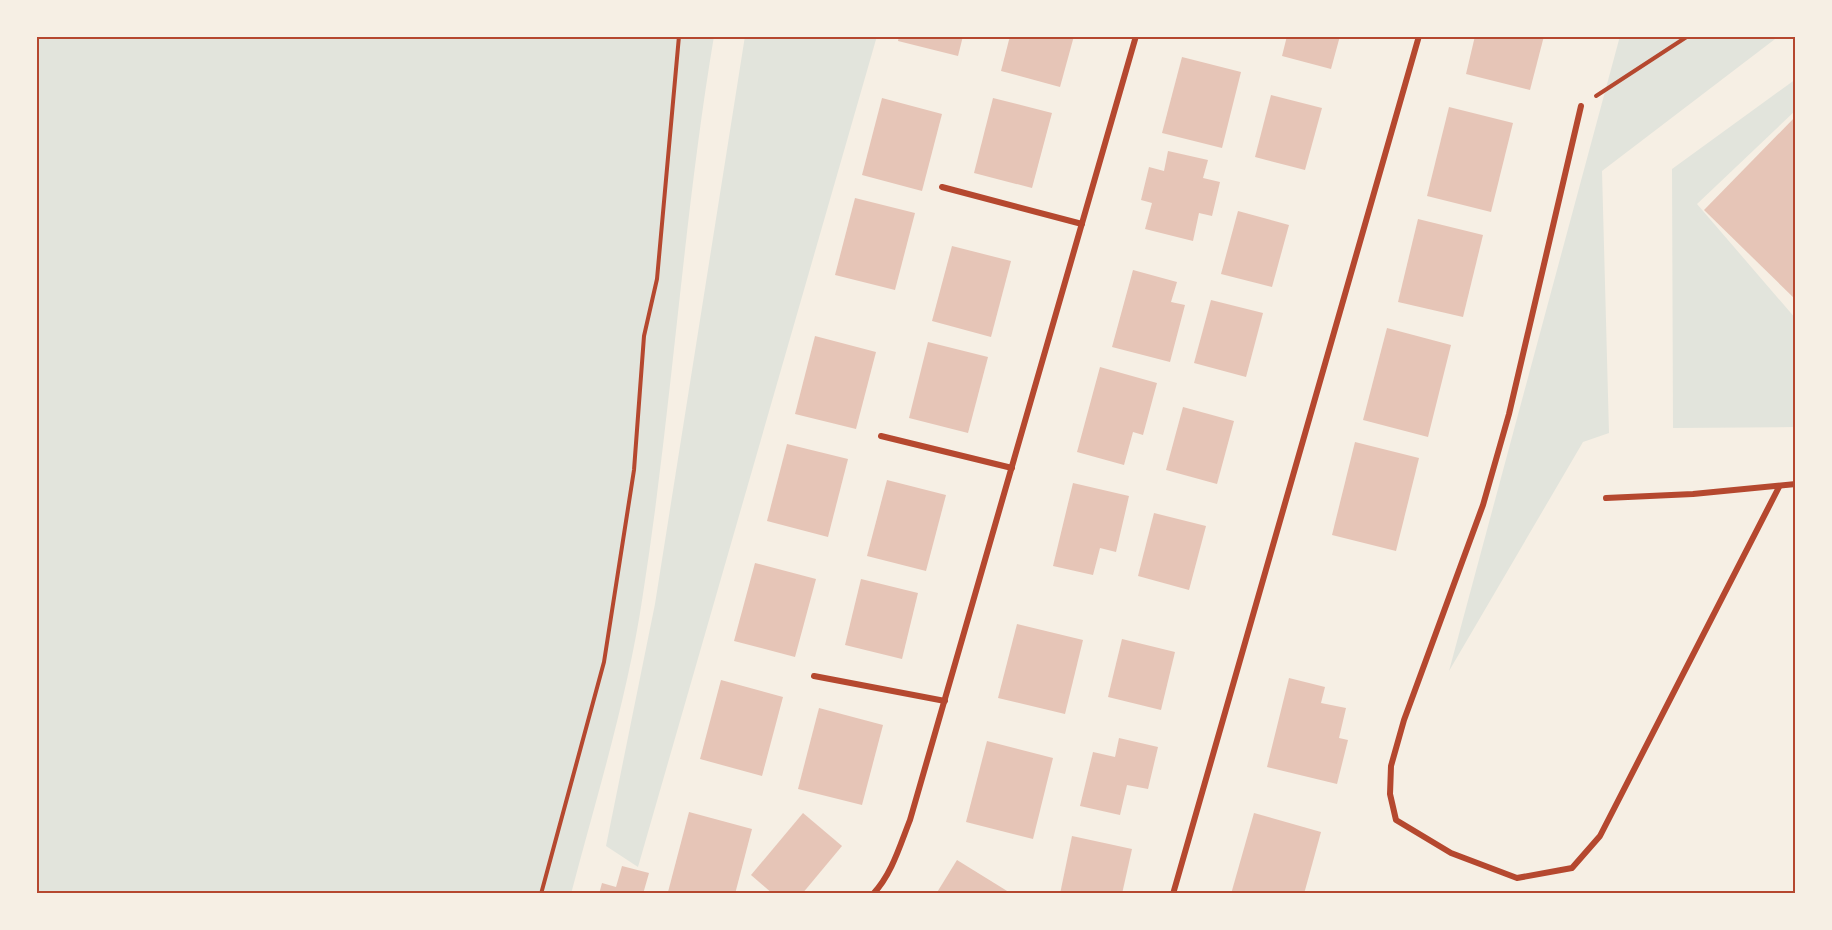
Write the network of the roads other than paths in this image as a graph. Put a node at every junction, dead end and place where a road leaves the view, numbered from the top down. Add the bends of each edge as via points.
1 (1137, 36) edge
2 (1419, 36) edge
3 (1581, 106) road end
4 (942, 187) dead end
5 (1082, 224) junction
6 (880, 436) dead end
7 (1012, 468) junction
8 (1796, 484) edge
9 (1779, 487) junction
10 (1606, 498) dead end
11 (814, 676) dead end
12 (945, 701) junction
13 (873, 894) edge
14 (1173, 894) edge

1 - 5 street
2 - 14 street
3 - 9 street via 1509,414 1483,505 1404,720 1391,766 1390,794 1396,820 1451,852 1517,878 1572,868 1600,836
4 - 5 street
5 - 7 street
6 - 7 street
7 - 12 street
8 - 9 street
9 - 10 street
11 - 12 street
12 - 13 street via 910,820 896,856

